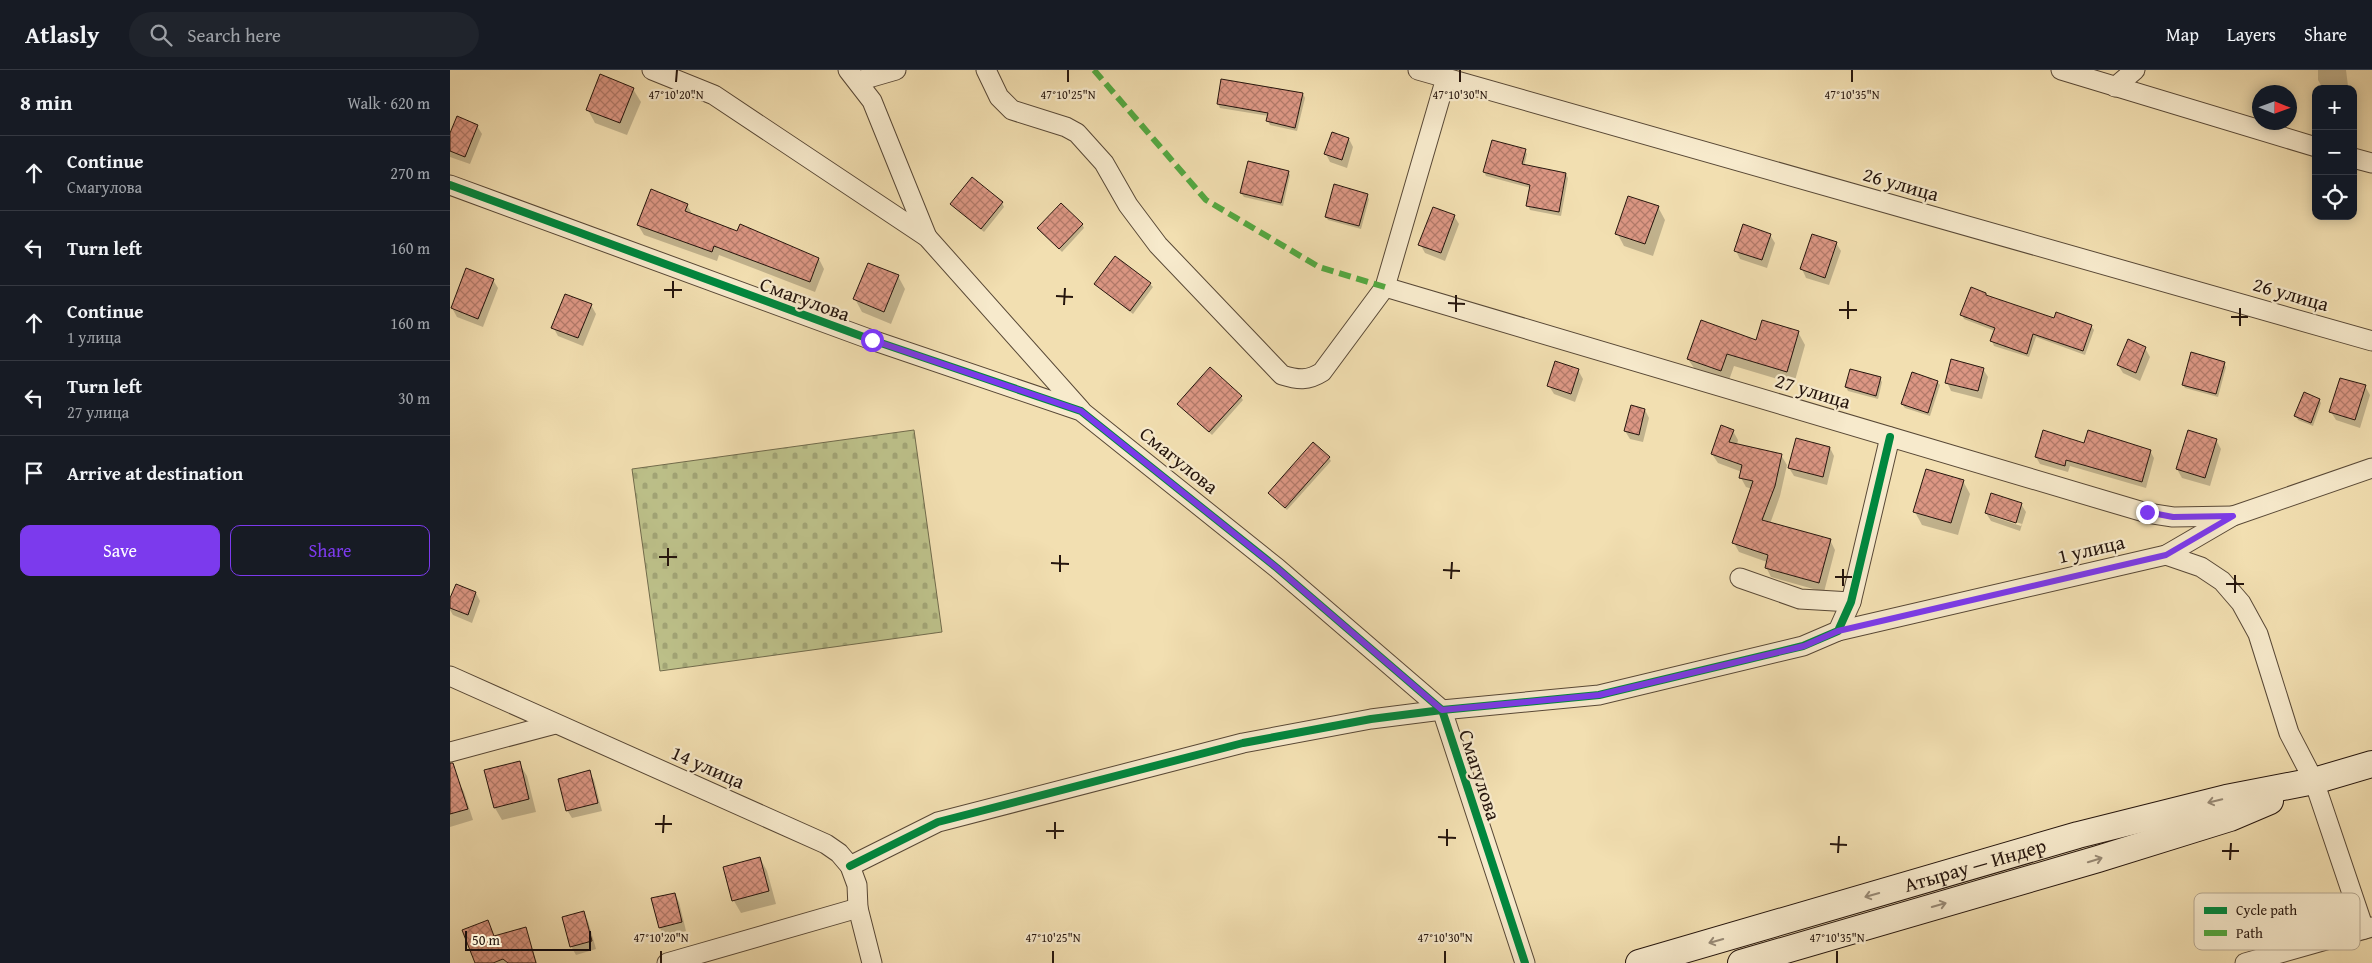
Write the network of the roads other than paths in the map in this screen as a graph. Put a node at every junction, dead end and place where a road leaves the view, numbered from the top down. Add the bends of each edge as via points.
1 (652, 70) edge
2 (896, 70) edge
3 (986, 70) edge
4 (1418, 70) edge
5 (2061, 70) edge
6 (2135, 70) edge
7 (853, 75) edge
8 (1446, 78) junction
9 (2115, 87) junction
10 (2312, 145) edge
11 (2357, 159) edge
12 (2372, 163) edge
13 (450, 185) edge
14 (927, 237) junction
15 (1385, 287) junction
16 (2372, 341) edge
17 (1081, 411) junction
18 (1890, 437) junction
19 (2372, 468) edge
20 (2233, 516) junction
21 (2166, 555) junction
22 (1740, 578) dead end
23 (1850, 602) junction
24 (1838, 631) junction
25 (450, 676) edge
26 (1442, 710) junction
27 (555, 724) junction
28 (450, 752) edge
29 (2372, 764) edge
30 (2314, 781) junction
31 (850, 866) junction
32 (2355, 893) edge
33 (2360, 906) edge
34 (858, 908) junction
35 (2368, 928) edge
36 (2291, 950) edge
37 (667, 963) edge
38 (872, 963) edge
39 (1525, 963) edge
40 (1639, 963) edge
41 (1741, 963) edge
42 (2245, 963) edge

1 - 14 street via 714,96
2 - 7 street
3 - 15 street via 999,97 1012,110 1077,133 1104,163 1128,205 1158,245 1282,375 1297,380 1311,379 1322,372
4 - 8 street, 26 улица
5 - 9 street
6 - 9 street
7 - 14 street via 872,101
8 - 15 street
8 - 16 street, 26 улица
9 - 10 street
11 - 12 street
13 - 17 street, Смагулова via 872,340
14 - 17 street
15 - 18 street, 27 улица
17 - 26 street, Смагулова via 1277,568
18 - 20 street, 27 улица via 2147,512 2173,517
18 - 23 street
19 - 20 street, 1 улица
20 - 21 street, 1 улица
21 - 24 street, 1 улица
21 - 30 street via 2201,567 2222,581 2241,603 2258,634 2290,733
22 - 23 street via 1800,599
23 - 24 street
24 - 26 street, 1 улица via 1804,646 1599,695
25 - 27 street, 14 улица
26 - 31 street, 1 улица via 1244,743 1086,782 938,822
26 - 39 street, Смагулова
27 - 28 street
27 - 31 street, 14 улица via 826,844
29 - 30 main road, Атырау — Индер
30 - 32 street
30 -> 40 main road, Атырау — Индер via 2226,798 2078,835
41 -> 30 main road, Атырау — Индер via 2211,824
31 - 34 street, 14 улица via 857,885
33 - 35 street
34 - 37 street
34 - 38 street, 14 улица
36 - 42 street

